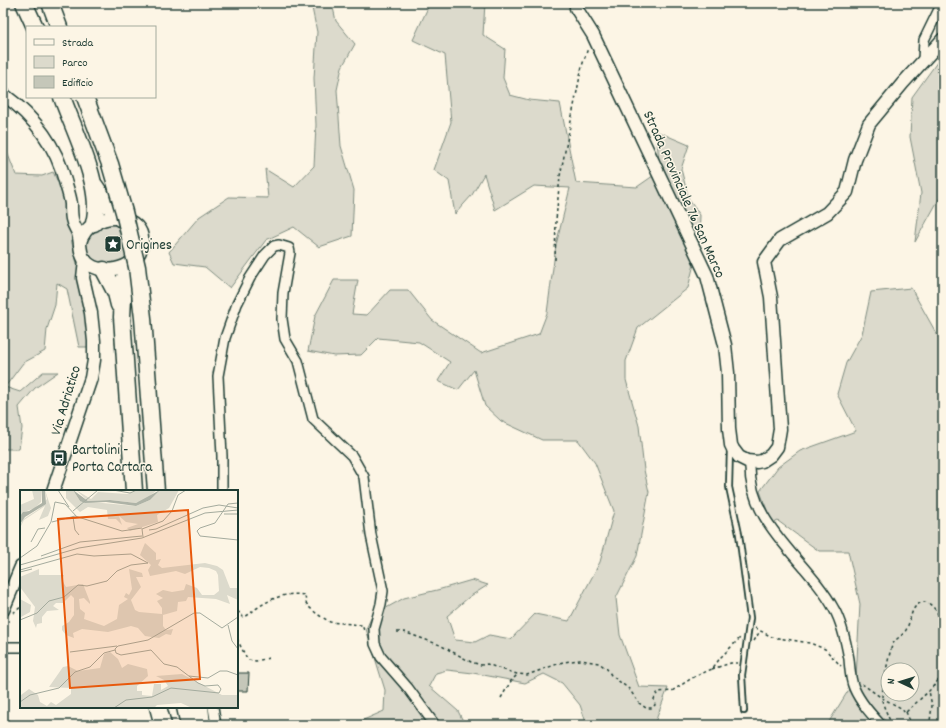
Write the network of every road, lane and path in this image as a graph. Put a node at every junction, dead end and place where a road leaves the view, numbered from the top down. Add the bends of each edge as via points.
1 (24, 3) edge
2 (50, 3) edge
3 (577, 3) edge
4 (942, 3) edge
5 (33, 16) edge
6 (59, 26) edge
7 (593, 35) junction
8 (943, 39) edge
9 (923, 60) junction
10 (3, 94) edge
11 (62, 98) edge
12 (85, 98) edge
13 (94, 185) junction
14 (71, 204) junction
15 (120, 218) junction
16 (94, 223) junction
17 (80, 243) junction
18 (85, 260) junction
19 (555, 260) dead end
20 (132, 263) junction
21 (102, 270) junction
22 (87, 292) junction
23 (122, 317) junction
24 (731, 445) junction
25 (750, 462) junction
26 (53, 490) edge
27 (134, 490) edge
28 (156, 490) edge
29 (222, 490) edge
30 (20, 569) edge
31 (3, 610) edge
32 (238, 612) edge
33 (943, 626) edge
34 (749, 627) junction
35 (397, 632) dead end
36 (238, 641) edge
37 (20, 646) edge
38 (3, 647) edge
39 (377, 650) junction
40 (269, 658) dead end
41 (744, 660) junction
42 (887, 662) edge
43 (712, 668) junction
44 (517, 674) junction
45 (943, 675) edge
46 (851, 676) junction
47 (943, 684) edge
48 (933, 686) junction
49 (929, 691) junction
50 (880, 697) edge
51 (501, 698) dead end
52 (883, 702) edge
53 (892, 702) edge
54 (158, 708) edge
55 (185, 708) edge
56 (200, 708) edge
57 (213, 708) edge
58 (744, 711) dead end
59 (906, 712) junction
60 (163, 725) edge
61 (189, 725) edge
62 (202, 725) edge
63 (216, 725) edge
64 (435, 725) edge
65 (881, 725) edge
66 (890, 725) edge
67 (916, 725) edge
68 (920, 725) edge

1 - 5 highway
2 - 6 highway
3 - 7 street, Strada Provinciale 76 San Marco via 576,8
4 - 9 street via 924,40
7 - 19 path via 582,66 560,176
7 - 24 street, Strada Provinciale 76 San Marco via 707,276 725,345
8 - 9 street
9 - 25 street via 869,124 855,160 847,192 827,212 780,240 764,262 771,297 780,429 777,447 771,455 762,461
10 - 14 street, Via Adriatico via 27,114 52,146 65,179
11 - 13 highway
12 - 28 highway, bridge via 110,164 137,267
13 - 15 highway
13 - 16 highway
14 - 16 street, Via Adriatico via 83,222
14 - 17 street, Via Adriatico via 72,219
15 - 16 street
15 - 20 street via 132,222 142,237 139,254
16 - 17 street via 84,232
17 - 18 street, Via Adriatico
18 - 21 street
18 - 22 street, Via Adriatico via 83,278
20 - 21 street
20 - 23 highway via 124,280
21 - 22 street, Via Adriatico via 92,274
21 - 23 highway via 116,293
22 - 26 street, Via Adriatico via 94,341 91,378
23 - 27 highway
24 - 25 street via 739,457
24 - 34 lane via 729,487 739,534
25 - 46 street via 749,473 753,488 766,522 818,584 834,609 848,652
29 - 39 street via 218,376 225,338 237,304 258,265 274,246 285,246 289,248 290,253 283,293 284,339 298,362 313,419 352,456 364,477 371,535 382,584 381,604 373,636
30 - 31 street
32 - 39 path via 243,617 247,616 257,607 282,595 305,595 309,607 330,622 362,625 372,648
33 - 42 path via 935,608 924,602 920,604 915,608 905,633 891,647
34 - 41 lane
34 - 43 path
34 - 46 path via 772,637 810,643 825,649
35 - 44 path via 440,645 470,662 487,664
36 - 40 path via 248,660
37 - 38 street
39 - 64 street
41 - 43 path
41 - 58 lane
43 - 44 path via 672,691 658,692 652,708 646,708 639,703 629,689 599,663 580,660 563,662 527,675
44 - 51 path
45 - 48 path
46 - 50 path
46 - 65 street via 857,694
47 - 48 path
48 - 49 path
49 - 59 path
49 - 68 path via 932,716
52 - 66 path
53 - 59 path
54 - 60 highway
55 - 61 highway
56 - 62 highway
57 - 63 street
59 - 67 path via 910,721

